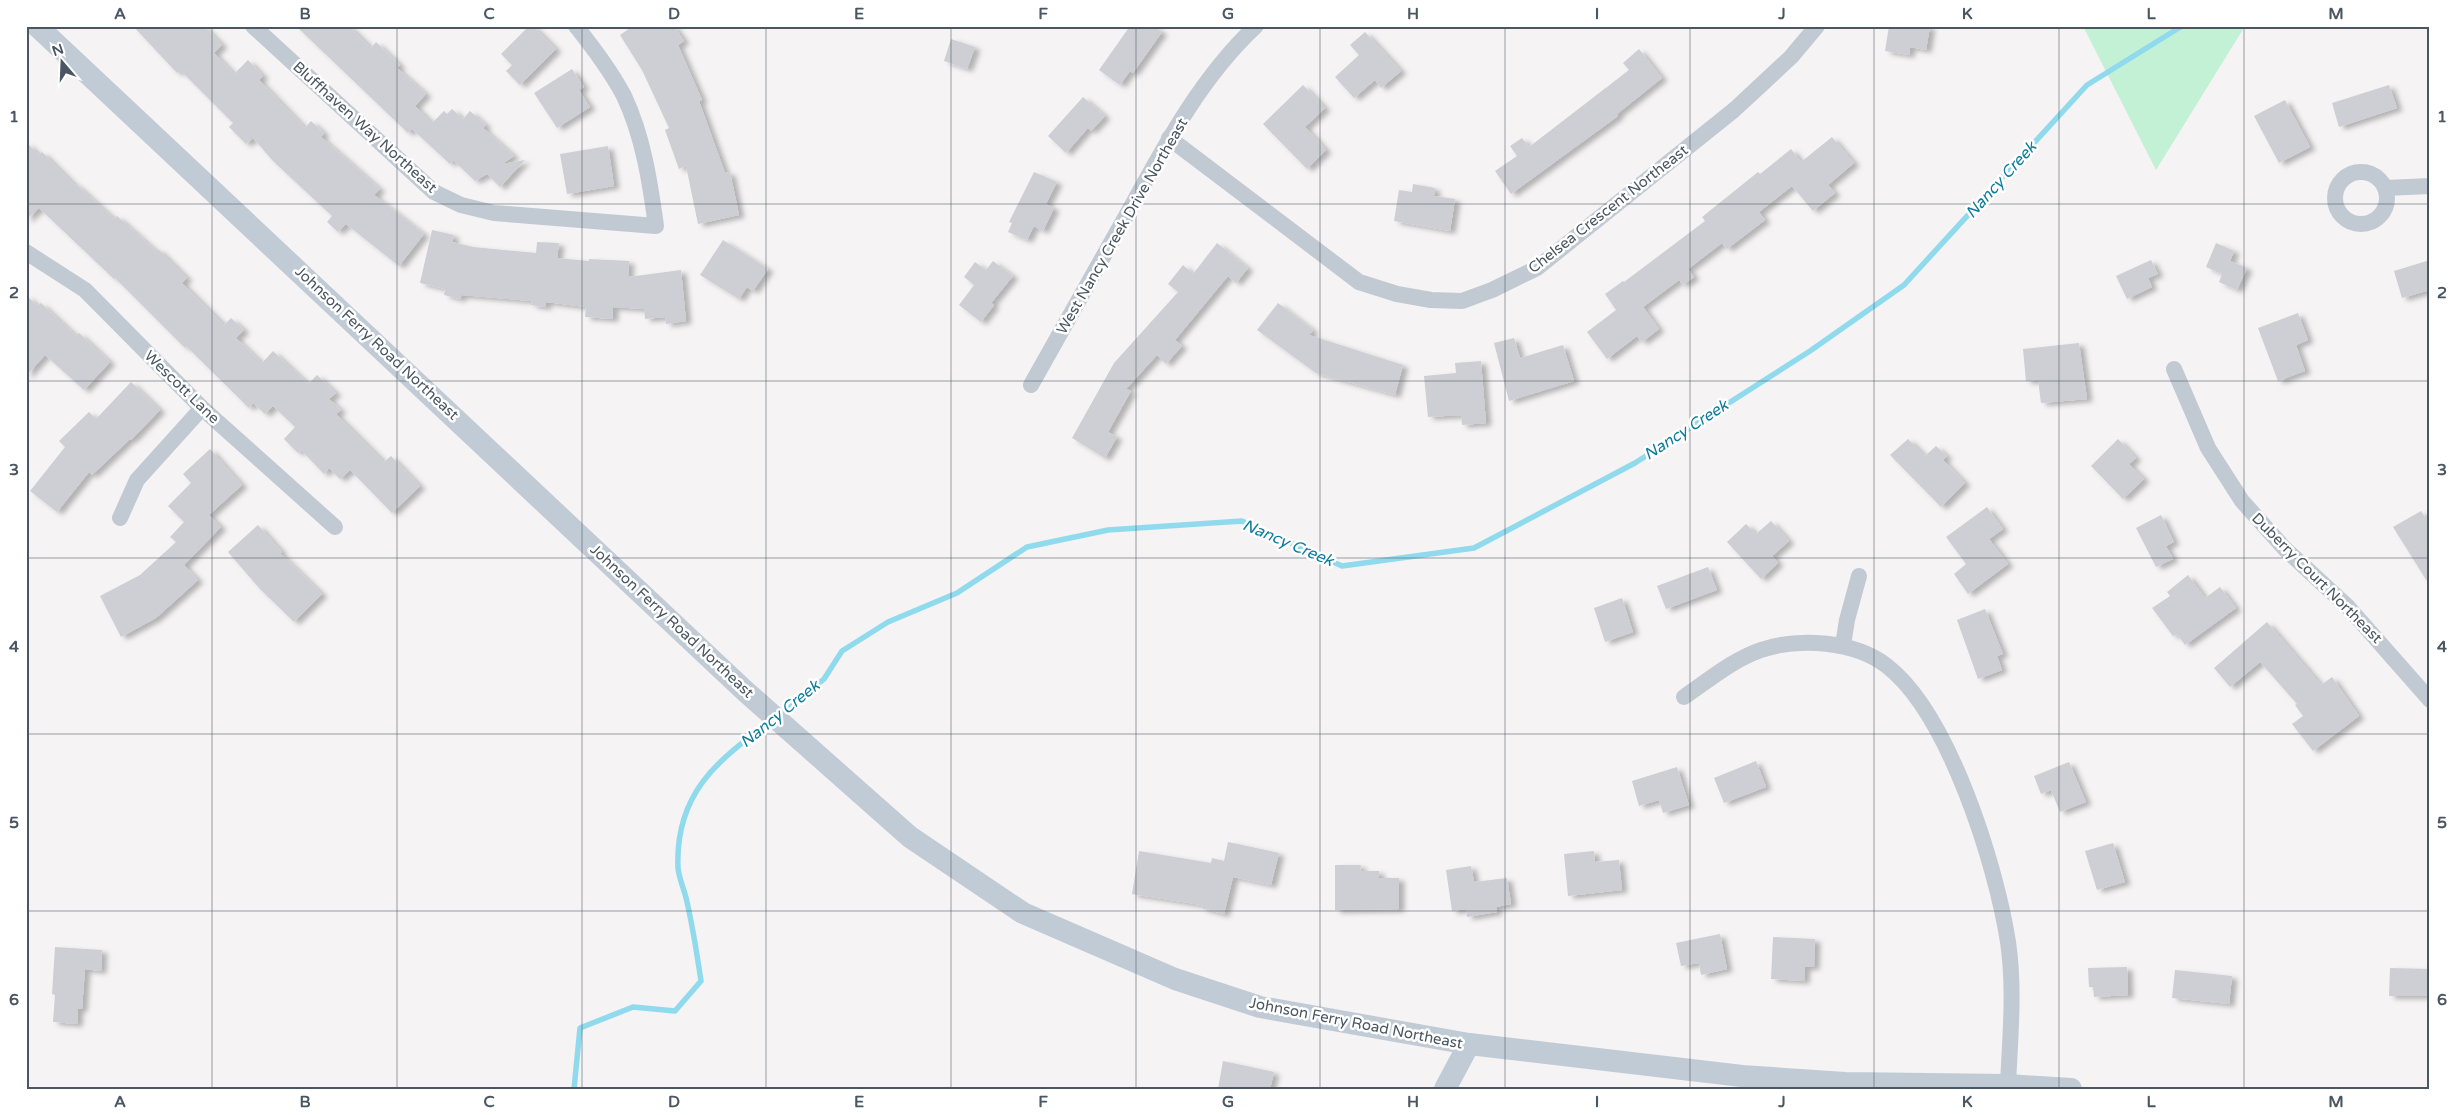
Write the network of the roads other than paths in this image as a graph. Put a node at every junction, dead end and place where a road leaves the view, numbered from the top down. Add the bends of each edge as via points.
1 (38, 26) edge
2 (253, 26) edge
3 (576, 26) edge
4 (1256, 26) edge
5 (1817, 26) edge
6 (1169, 138) junction
7 (2430, 186) edge
8 (2385, 188) dead end
9 (26, 252) edge
10 (2174, 369) dead end
11 (1031, 385) dead end
12 (202, 408) junction
13 (120, 518) dead end
14 (335, 527) dead end
15 (1859, 576) dead end
16 (1844, 645) junction
17 (1684, 697) dead end
18 (2430, 700) edge
19 (1468, 1044) junction
20 (2008, 1085) junction
21 (1845, 1086) edge
22 (1445, 1089) edge
23 (2071, 1089) edge

1 - 19 main road, Johnson Ferry Road Northeast via 745,691 910,837 1024,913 1175,979 1260,1007
2 - 3 street, Bluffhaven Way Northeast via 434,192 461,205 494,214 656,226 647,164 624,96
4 - 6 street, West Nancy Creek Drive Northeast via 1212,77
5 - 6 street, Chelsea Crescent Northeast via 1791,57 1734,110 1536,268 1462,301 1397,294 1359,282
6 - 11 street, West Nancy Creek Drive Northeast
7 - 8 street
9 - 12 street, Wescott Lane via 84,290
10 - 18 street, Duberry Court Northeast via 2208,448 2242,501 2285,549 2348,607
12 - 13 street via 137,480
12 - 14 street, Wescott Lane
15 - 16 street
16 - 17 street via 1793,644 1763,649 1741,658
16 - 20 street via 1864,652 1904,680 1942,740 1964,787 1991,864 2008,943 2011,998
19 - 21 main road, Johnson Ferry Road Northeast
19 - 22 main road
20 - 21 main road, Johnson Ferry Road Northeast
20 - 23 main road, Johnson Ferry Road Northeast

